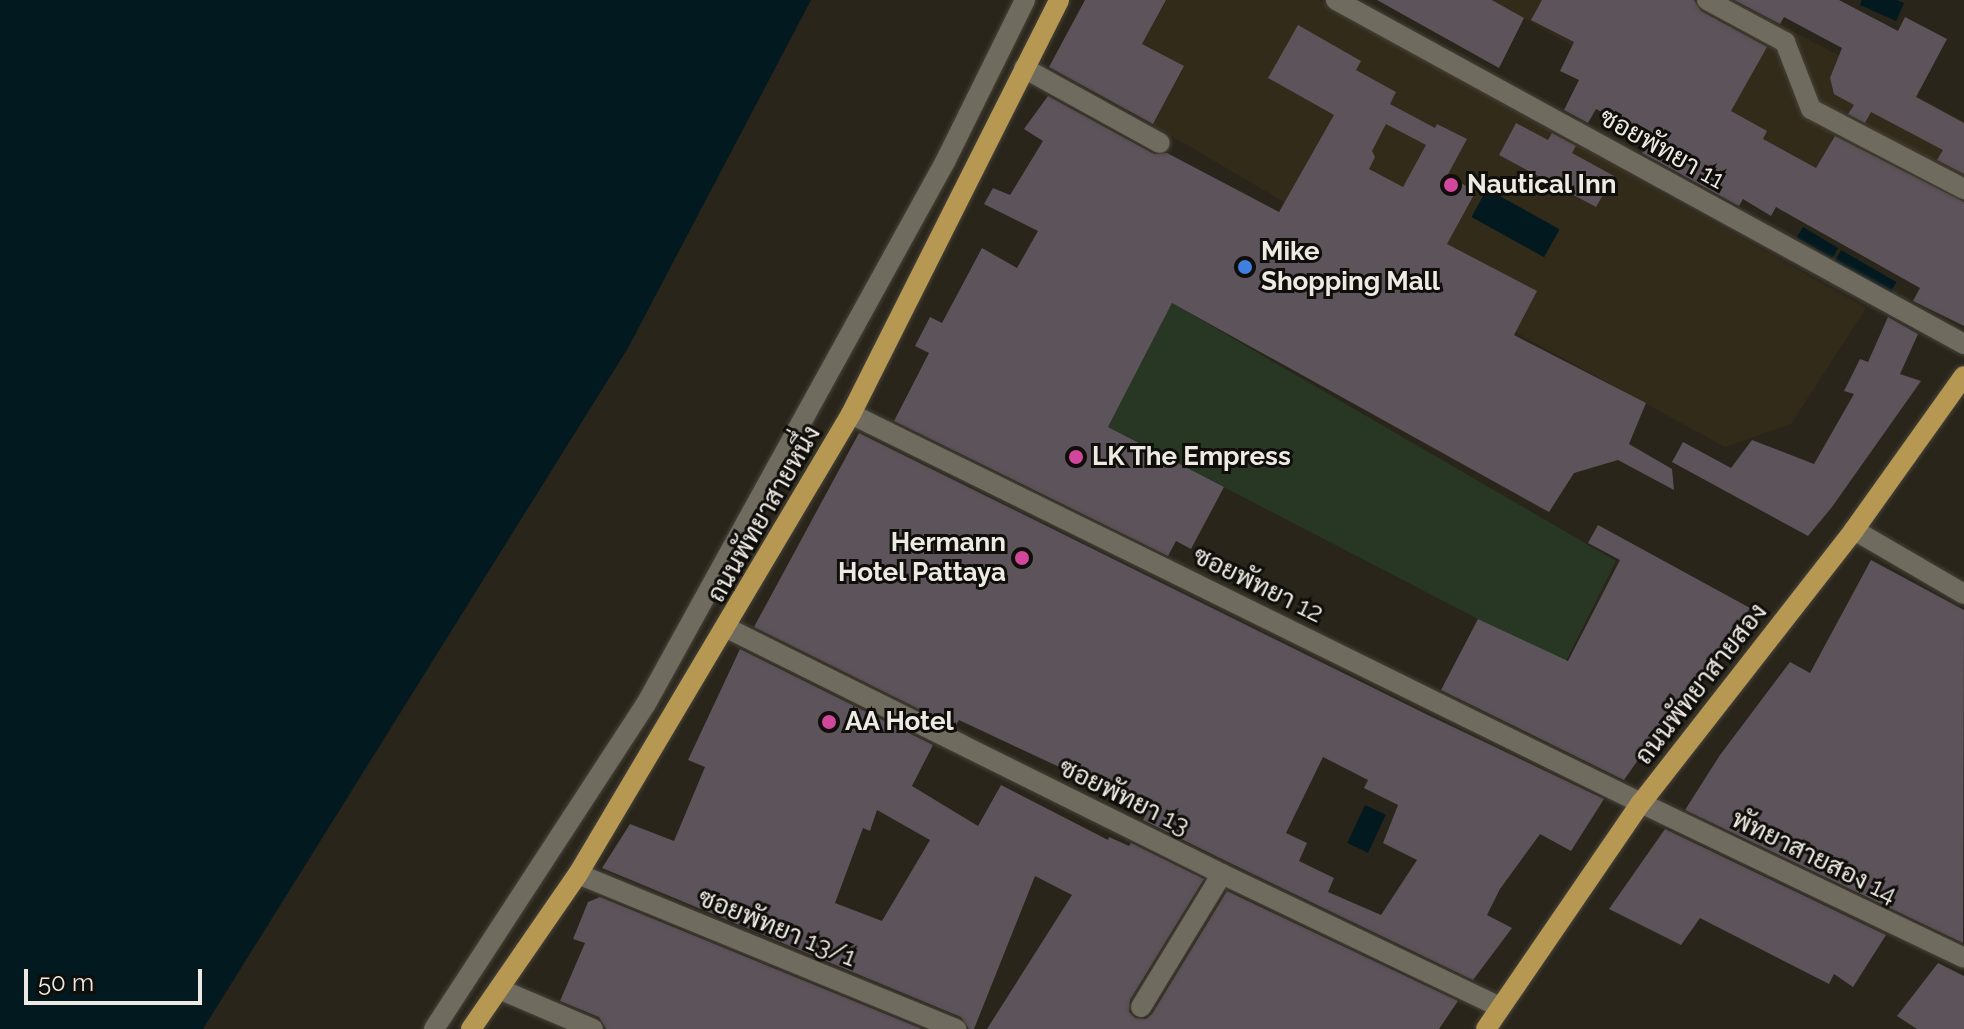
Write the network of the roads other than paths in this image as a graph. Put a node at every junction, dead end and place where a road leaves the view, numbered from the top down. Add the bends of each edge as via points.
1 (1025, 0) edge
2 (1059, 0) edge
3 (1336, 0) edge
4 (1707, 0) edge
5 (1024, 68) junction
6 (1160, 143) dead end
7 (1964, 189) edge
8 (1964, 344) edge
9 (1964, 376) edge
10 (851, 414) junction
11 (1854, 530) junction
12 (1964, 594) edge
13 (727, 628) junction
14 (1641, 803) junction
15 (578, 874) junction
16 (1222, 874) junction
17 (1964, 958) edge
18 (499, 989) junction
19 (1141, 1007) dead end
20 (1500, 1007) junction
21 (434, 1029) edge
22 (471, 1029) edge
23 (593, 1029) edge
24 (956, 1029) edge
25 (1486, 1029) edge

1 - 21 street via 945,162 646,704
2 - 5 main road, ถนนพัทยาสายหนึ่ง
3 - 8 street, ซอยพัทยา 11
4 - 7 street via 1785,42 1811,109
5 - 6 street
5 - 10 main road, ถนนพัทยาสายหนึ่ง
9 - 11 main road, ถนนพัทยาสายสอง
10 - 13 main road, ถนนพัทยาสายหนึ่ง
10 - 14 street, ซอยพัทยา 12
11 - 12 street
11 - 14 main road, ถนนพัทยาสายสอง
13 - 15 main road, ถนนพัทยาสายหนึ่ง
13 - 16 street, ซอยพัทยา 13
14 - 17 street, พัทยาสายสอง 14
14 - 20 main road, ถนนพัทยาสายสอง
15 - 18 main road, ถนนพัทยาสายหนึ่ง
15 - 24 street, ซอยพัทยา 13/1
16 - 19 street
16 - 20 street, ซอยพัทยา 13
18 - 22 main road, ถนนพัทยาสายหนึ่ง
18 - 23 street
20 - 25 main road, ถนนพัทยาสายสอง

